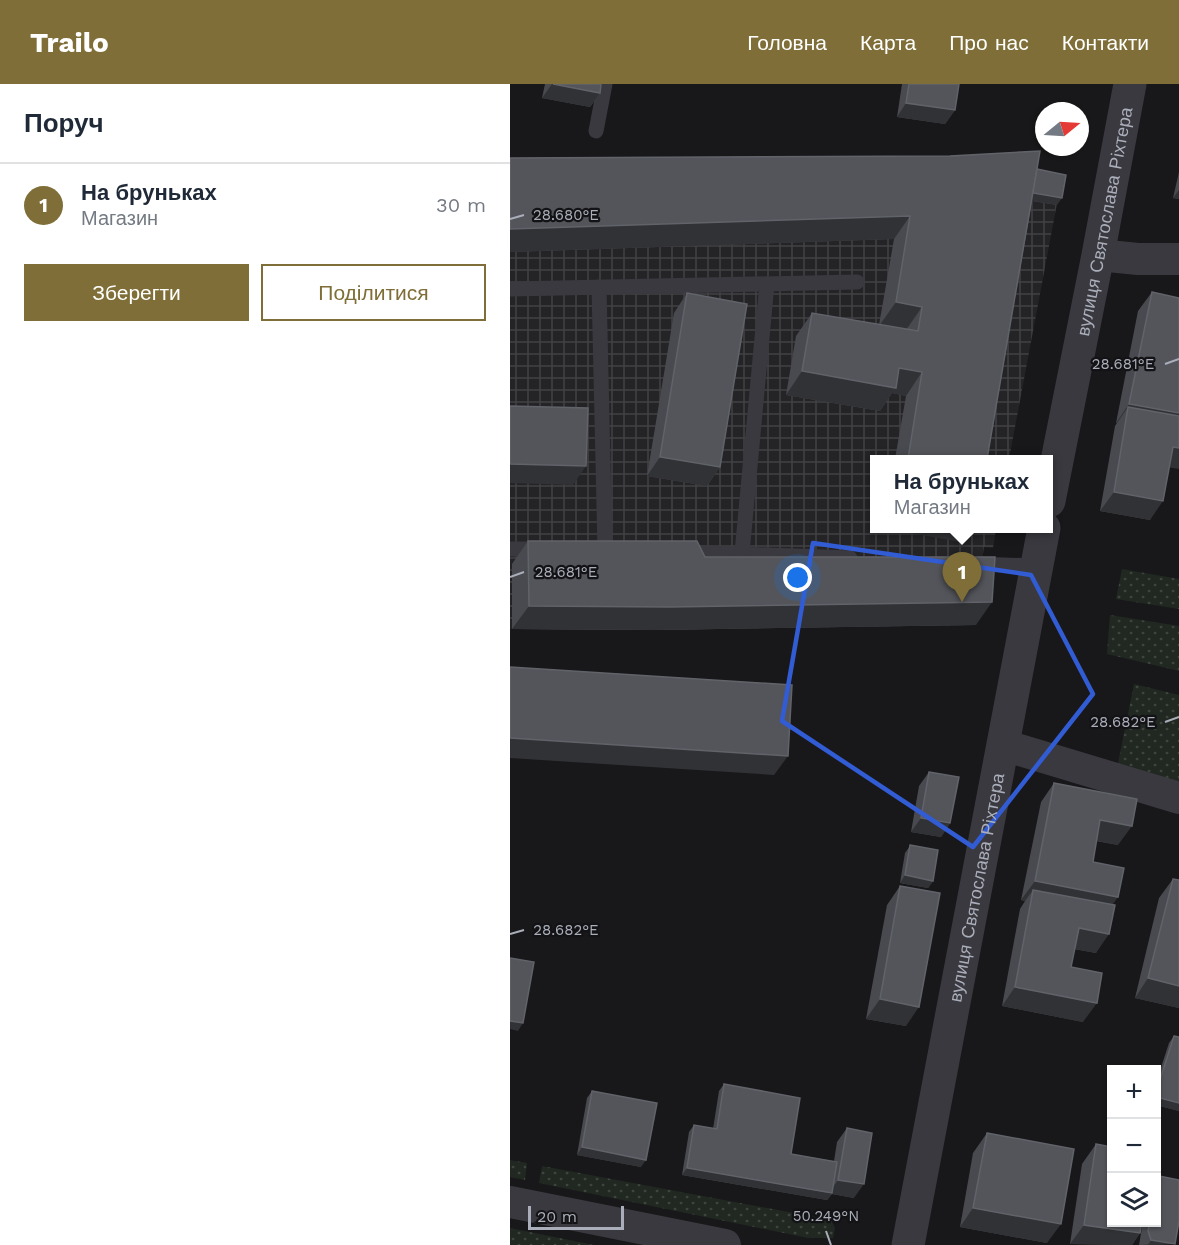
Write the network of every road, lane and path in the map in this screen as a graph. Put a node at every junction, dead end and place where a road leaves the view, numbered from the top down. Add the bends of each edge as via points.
1 (605, 84) edge
2 (1130, 84) edge
3 (596, 131) dead end
4 (1098, 255) junction
5 (1179, 259) edge
6 (857, 282) dead end
7 (767, 284) junction
8 (599, 287) junction
9 (510, 289) edge
10 (1053, 481) edge
11 (1043, 533) edge
12 (510, 549) edge
13 (558, 550) edge
14 (605, 551) edge
15 (662, 552) edge
16 (742, 553) junction
17 (870, 559) edge
18 (963, 563) edge
19 (1036, 566) junction
20 (1003, 745) junction
21 (1179, 798) edge
22 (510, 1202) edge
23 (724, 1245) edge
24 (908, 1245) edge

1 - 3 lane
2 - 4 street, вулиця Святослава Ріхтера
4 - 5 street
4 - 10 street, вулиця Святослава Ріхтера
6 - 7 lane
7 - 8 lane
7 - 16 lane
8 - 9 lane
8 - 14 lane
11 - 19 street, вулиця Святослава Ріхтера
12 - 13 lane
15 - 16 lane
16 - 17 lane
18 - 19 lane
19 - 20 street, вулиця Святослава Ріхтера
20 - 21 street
20 - 24 street, вулиця Святослава Ріхтера
22 - 23 street

